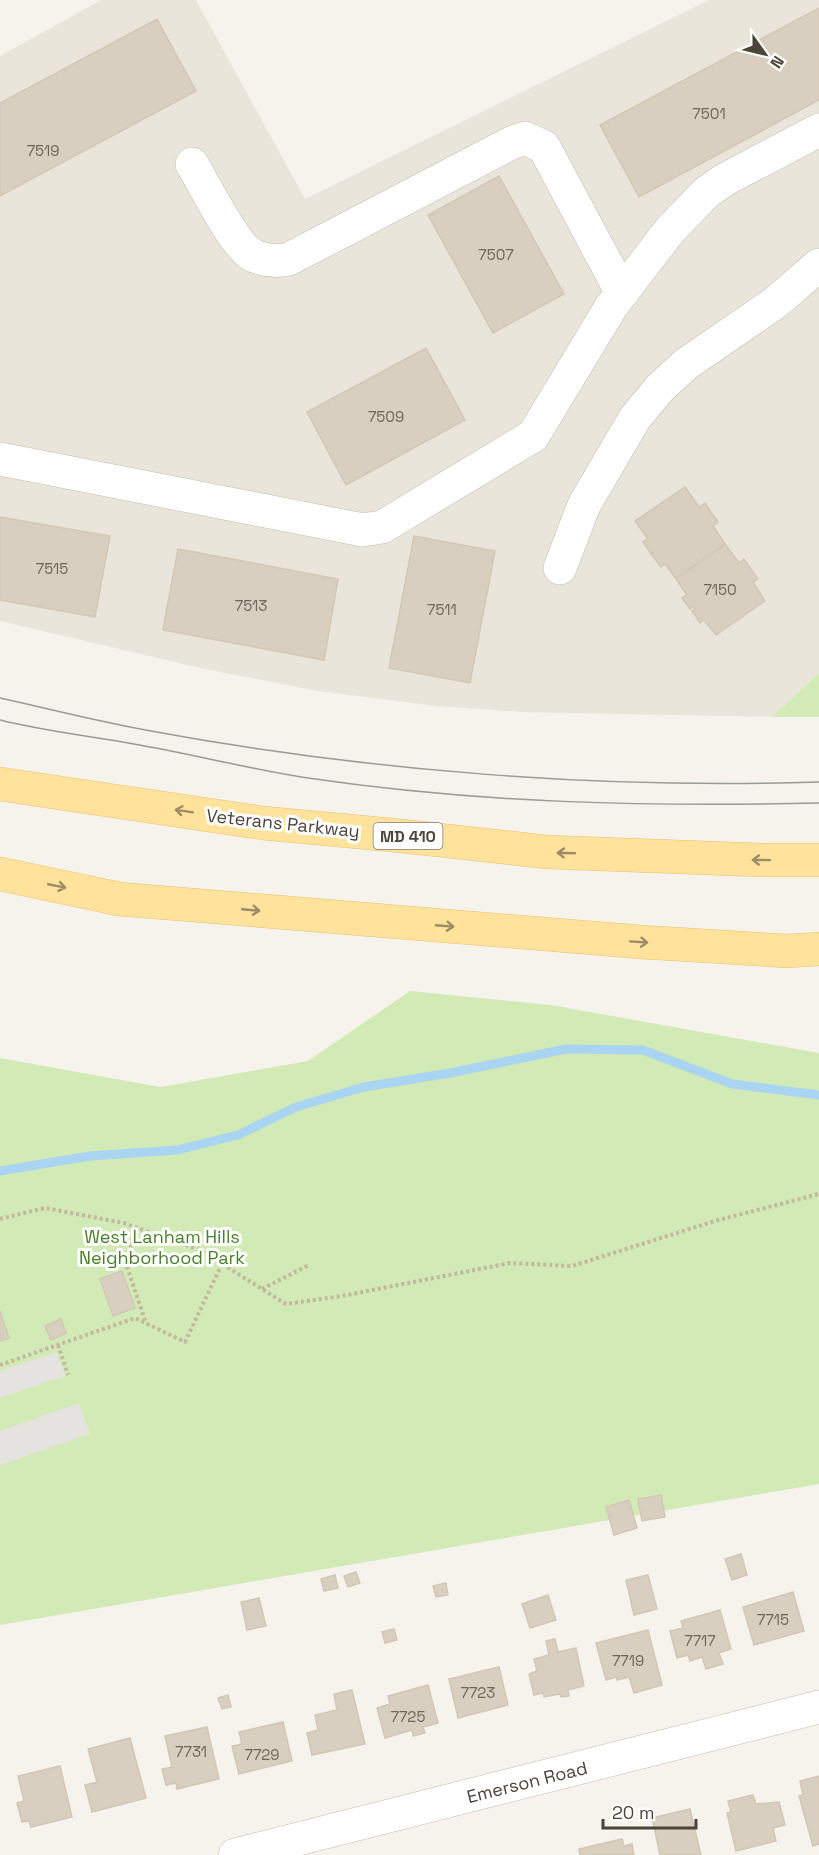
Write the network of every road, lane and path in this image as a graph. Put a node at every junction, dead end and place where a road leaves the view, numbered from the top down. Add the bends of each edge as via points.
1 (819, 130) edge
2 (192, 164) dead end
3 (819, 265) edge
4 (622, 293) junction
5 (0, 459) edge
6 (560, 568) dead end
7 (0, 784) edge
8 (819, 860) edge
9 (0, 874) edge
10 (819, 949) edge
11 (819, 1194) edge
12 (0, 1219) edge
13 (137, 1227) junction
14 (222, 1264) junction
15 (309, 1265) dead end
16 (262, 1289) junction
17 (146, 1323) junction
18 (58, 1345) junction
19 (0, 1365) edge
20 (68, 1376) dead end
21 (819, 1707) edge
22 (235, 1855) edge

1 - 4 street via 707,192 670,230
2 - 4 street via 236,238 250,254 274,262 289,259 525,138 544,147
3 - 6 street via 775,303 686,364 660,388 635,418 584,505
4 - 5 street via 533,436 382,527 363,530
8 -> 7 main road, Veterans Parkway / MD 410 via 547,852 263,823
9 -> 10 main road via 119,899 641,942 787,951
11 - 16 path via 715,1221 572,1266 510,1263 286,1304
12 - 13 path via 45,1208
13 - 14 path via 200,1250
13 - 17 path via 125,1261
14 - 16 path
14 - 17 path via 185,1342
15 - 16 path
17 - 18 path via 135,1318
18 - 19 path
18 - 20 path
21 - 22 street, Emerson Road

